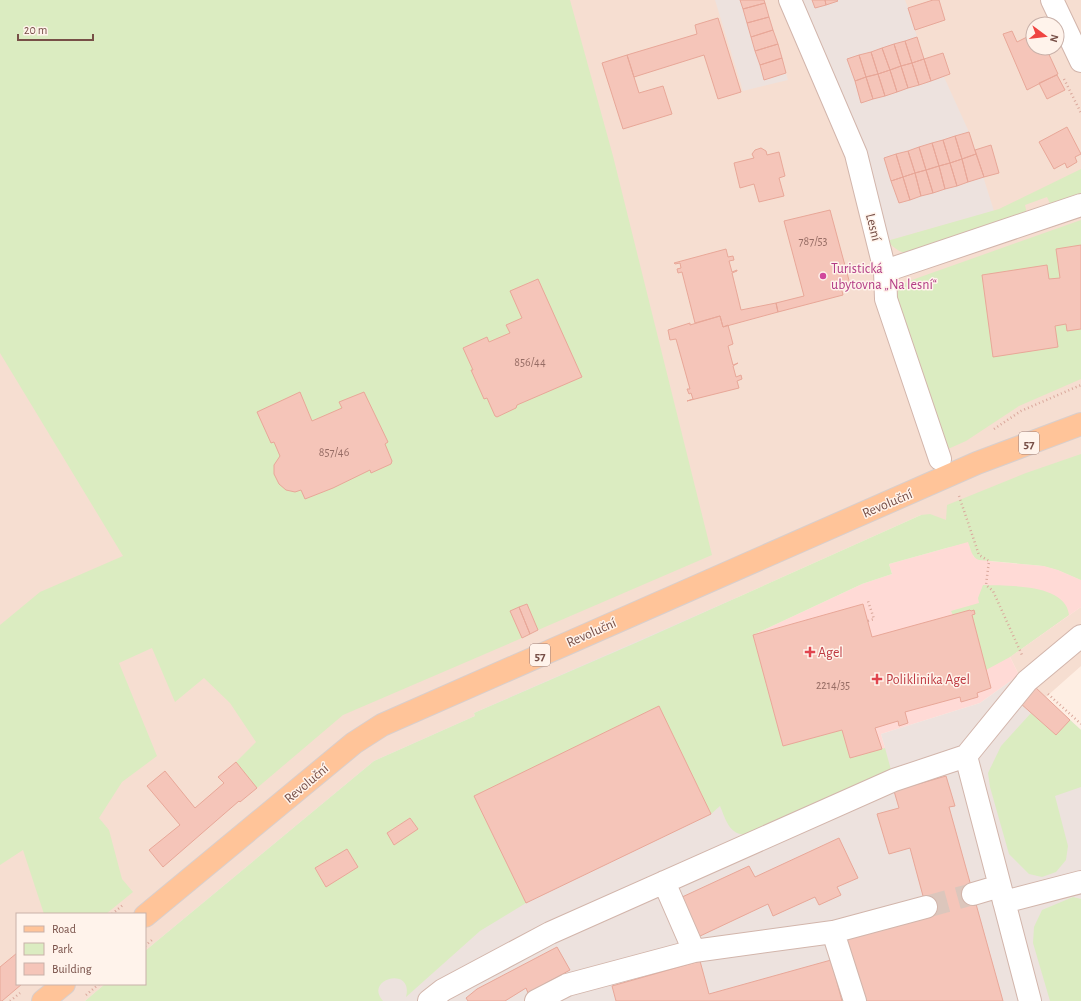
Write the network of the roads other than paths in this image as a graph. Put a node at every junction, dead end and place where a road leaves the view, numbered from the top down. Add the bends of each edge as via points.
1 (790, 0) edge
2 (1052, 0) edge
3 (1081, 61) edge
4 (1081, 205) edge
5 (885, 271) junction
6 (1081, 424) edge
7 (940, 459) dead end
8 (1081, 636) edge
9 (966, 756) junction
10 (664, 882) junction
11 (1081, 882) edge
12 (973, 894) tunnel mouth
13 (1002, 894) junction
14 (926, 907) tunnel mouth
15 (146, 915) edge
16 (833, 932) junction
17 (694, 951) junction
18 (63, 985) edge
19 (439, 997) edge
20 (43, 1001) edge
21 (536, 1001) edge
22 (855, 1001) edge
23 (1030, 1001) edge

1 - 5 street, Lesní via 856,154
2 - 3 street
4 - 5 street
5 - 7 street, Lesní via 886,299
6 - 15 main road, Revoluční / 57 via 977,463 382,724 354,743
8 - 9 street via 1035,681
9 - 10 street via 894,780
9 - 13 street
10 - 17 street
10 - 19 street via 550,933
11 - 13 street
12 - 13 street
13 - 23 street
14 - 16 street
16 - 17 street
16 - 22 street
17 - 21 street via 567,985
18 - 20 main road

